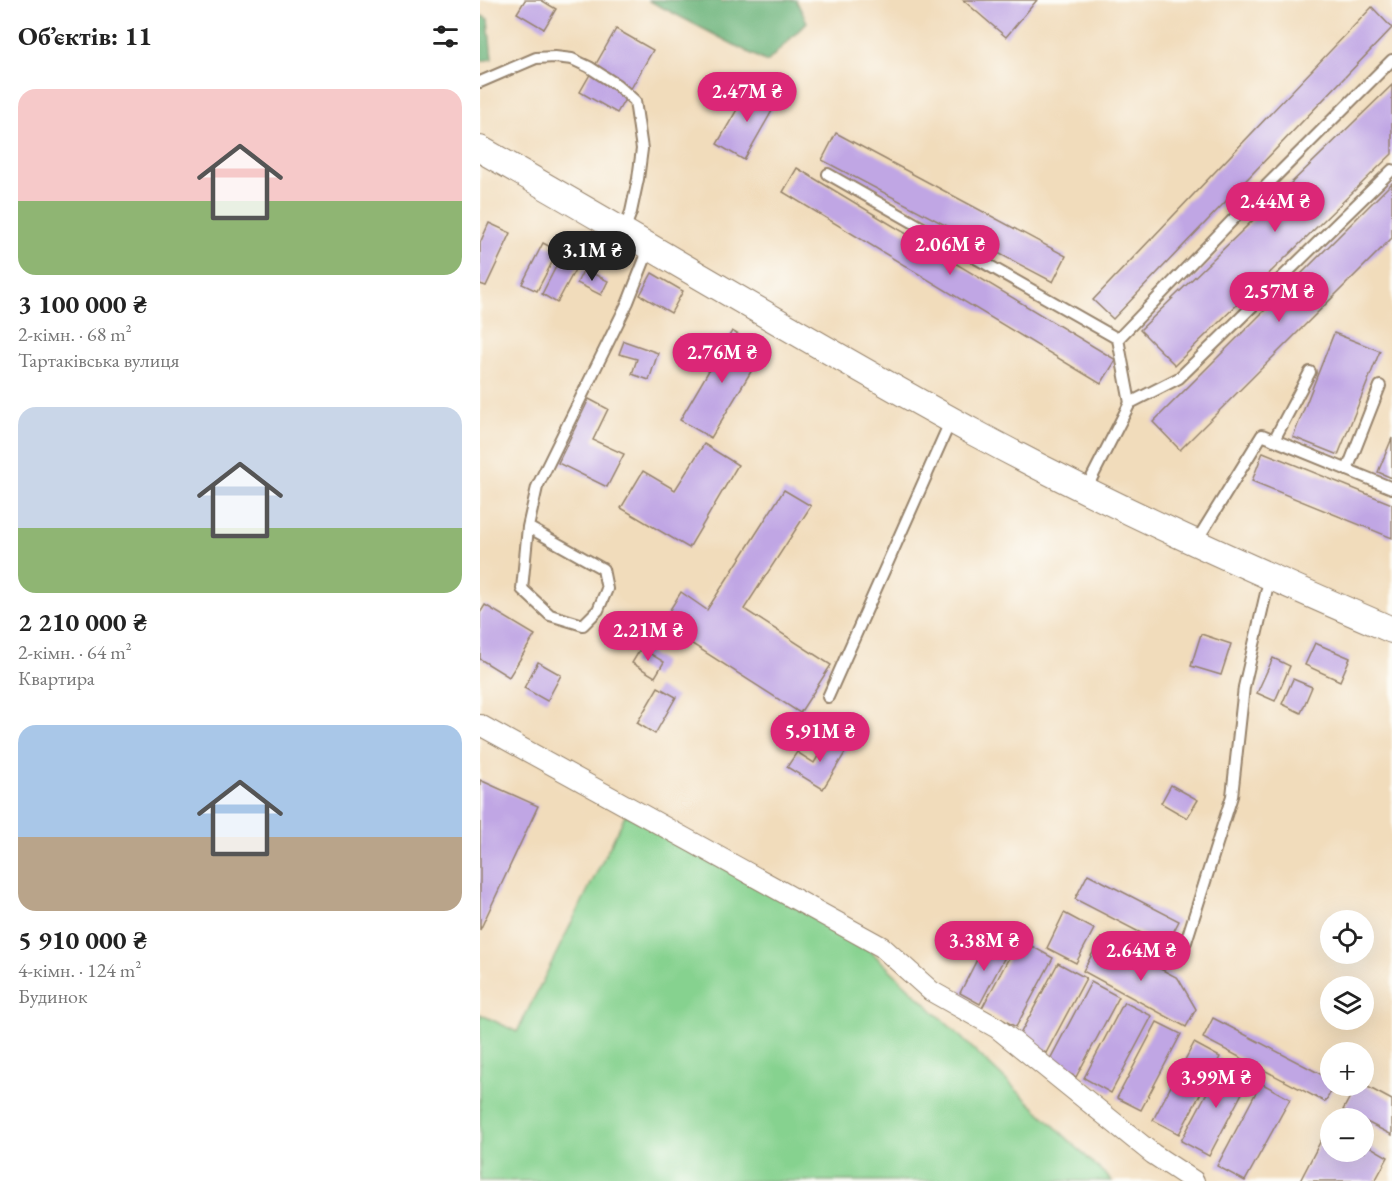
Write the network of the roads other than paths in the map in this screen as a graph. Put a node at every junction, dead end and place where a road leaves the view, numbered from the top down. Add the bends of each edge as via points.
1 (1392, 60) edge
2 (480, 82) edge
3 (480, 150) edge
4 (1392, 170) edge
5 (828, 174) dead end
6 (624, 231) junction
7 (650, 246) junction
8 (1118, 339) junction
9 (1310, 372) dead end
10 (1380, 386) dead end
11 (1130, 403) junction
12 (951, 419) junction
13 (1274, 440) junction
14 (1347, 470) junction
15 (1392, 488) edge
16 (1086, 489) junction
17 (528, 527) junction
18 (1196, 543) junction
19 (1270, 576) junction
20 (1392, 630) edge
21 (828, 697) dead end
22 (480, 725) edge
23 (1186, 942) dead end
24 (1194, 1181) edge

1 - 8 lane
2 - 6 lane via 536,58 572,59 617,85 635,101 642,149
3 - 6 street
4 - 11 lane via 1179,378
5 - 8 lane
6 - 7 street
7 - 12 street
7 - 17 lane via 628,302 537,487
8 - 11 lane
9 - 13 lane
10 - 14 lane
11 - 16 lane
12 - 16 street
12 - 21 lane
13 - 14 lane
13 - 18 lane via 1262,435
14 - 15 lane
16 - 18 street
17 - 17 lane via 522,589 550,615 583,625 598,610 607,590 603,569
18 - 19 street
19 - 20 street
19 - 23 lane via 1244,687 1232,796
22 - 24 street via 882,947 931,991 997,1028 1153,1154

